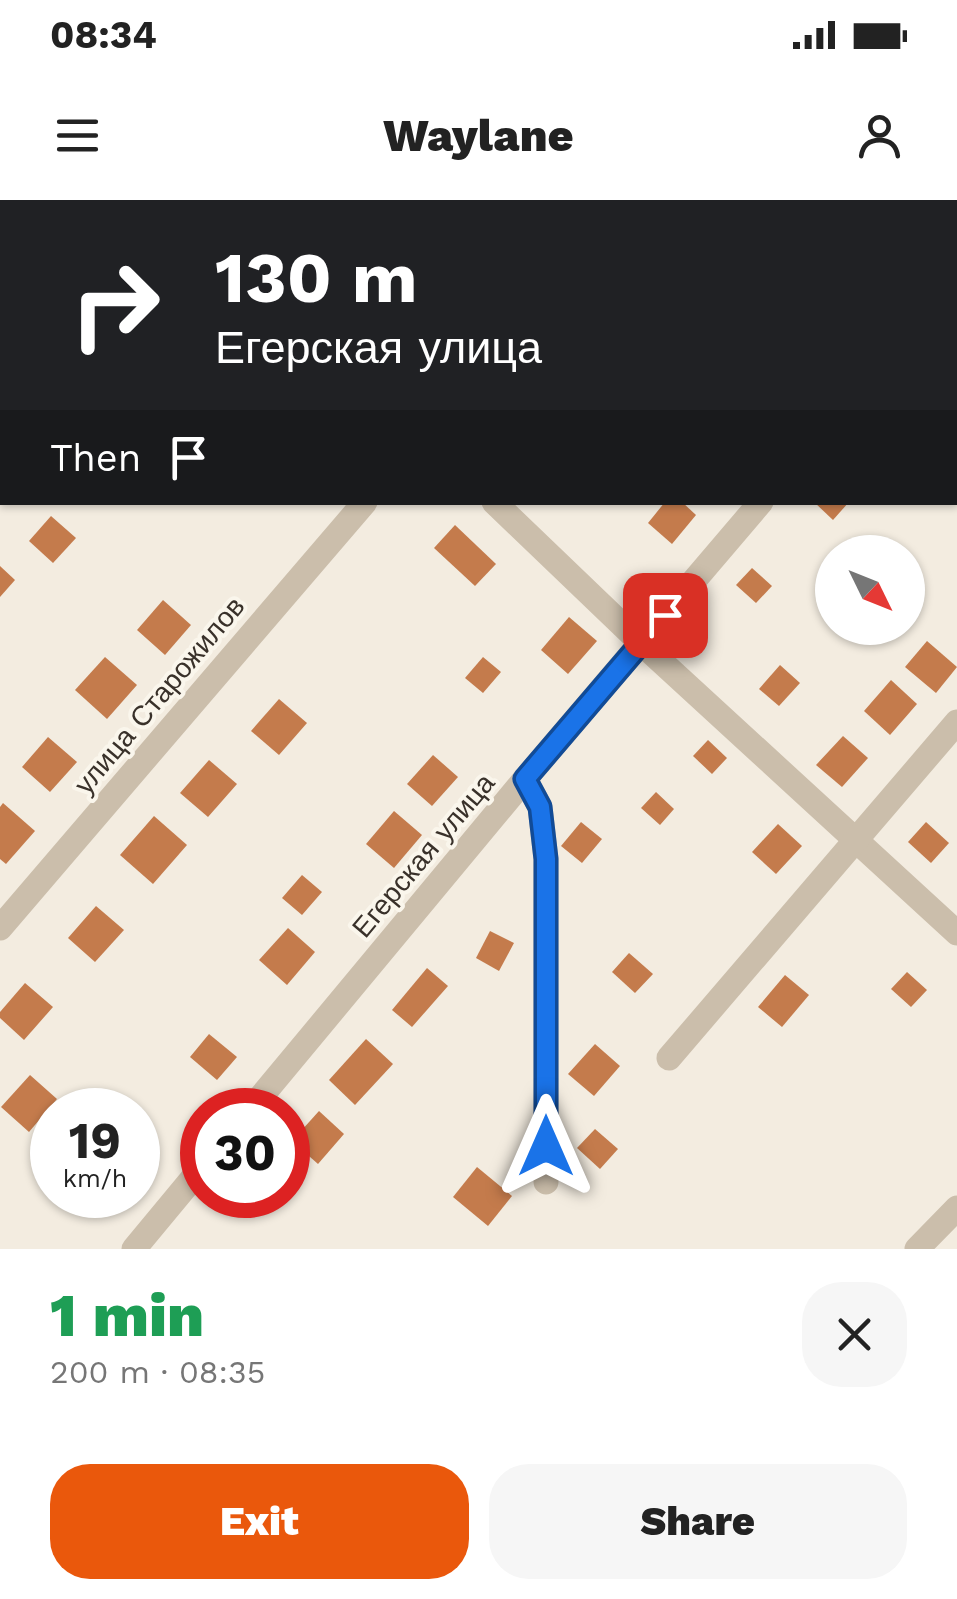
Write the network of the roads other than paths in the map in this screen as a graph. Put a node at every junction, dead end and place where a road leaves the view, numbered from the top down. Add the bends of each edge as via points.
1 (362, 505) edge
2 (497, 505) edge
3 (758, 505) edge
4 (641, 643) junction
5 (957, 722) edge
6 (525, 779) junction
7 (856, 842) junction
8 (0, 928) edge
9 (957, 933) edge
10 (668, 1058) dead end
11 (268, 1088) edge
12 (546, 1182) dead end
13 (180, 1194) edge
14 (957, 1208) edge
15 (134, 1249) edge
16 (917, 1249) edge

1 - 8 street, улица Старожилов
2 - 4 street
3 - 4 street, Егерская улица
4 - 6 street, Егерская улица
4 - 7 street
5 - 7 street
6 - 11 street, Егерская улица
6 - 12 street via 540,807 546,859
7 - 9 street
7 - 10 street
13 - 15 street
14 - 16 street

